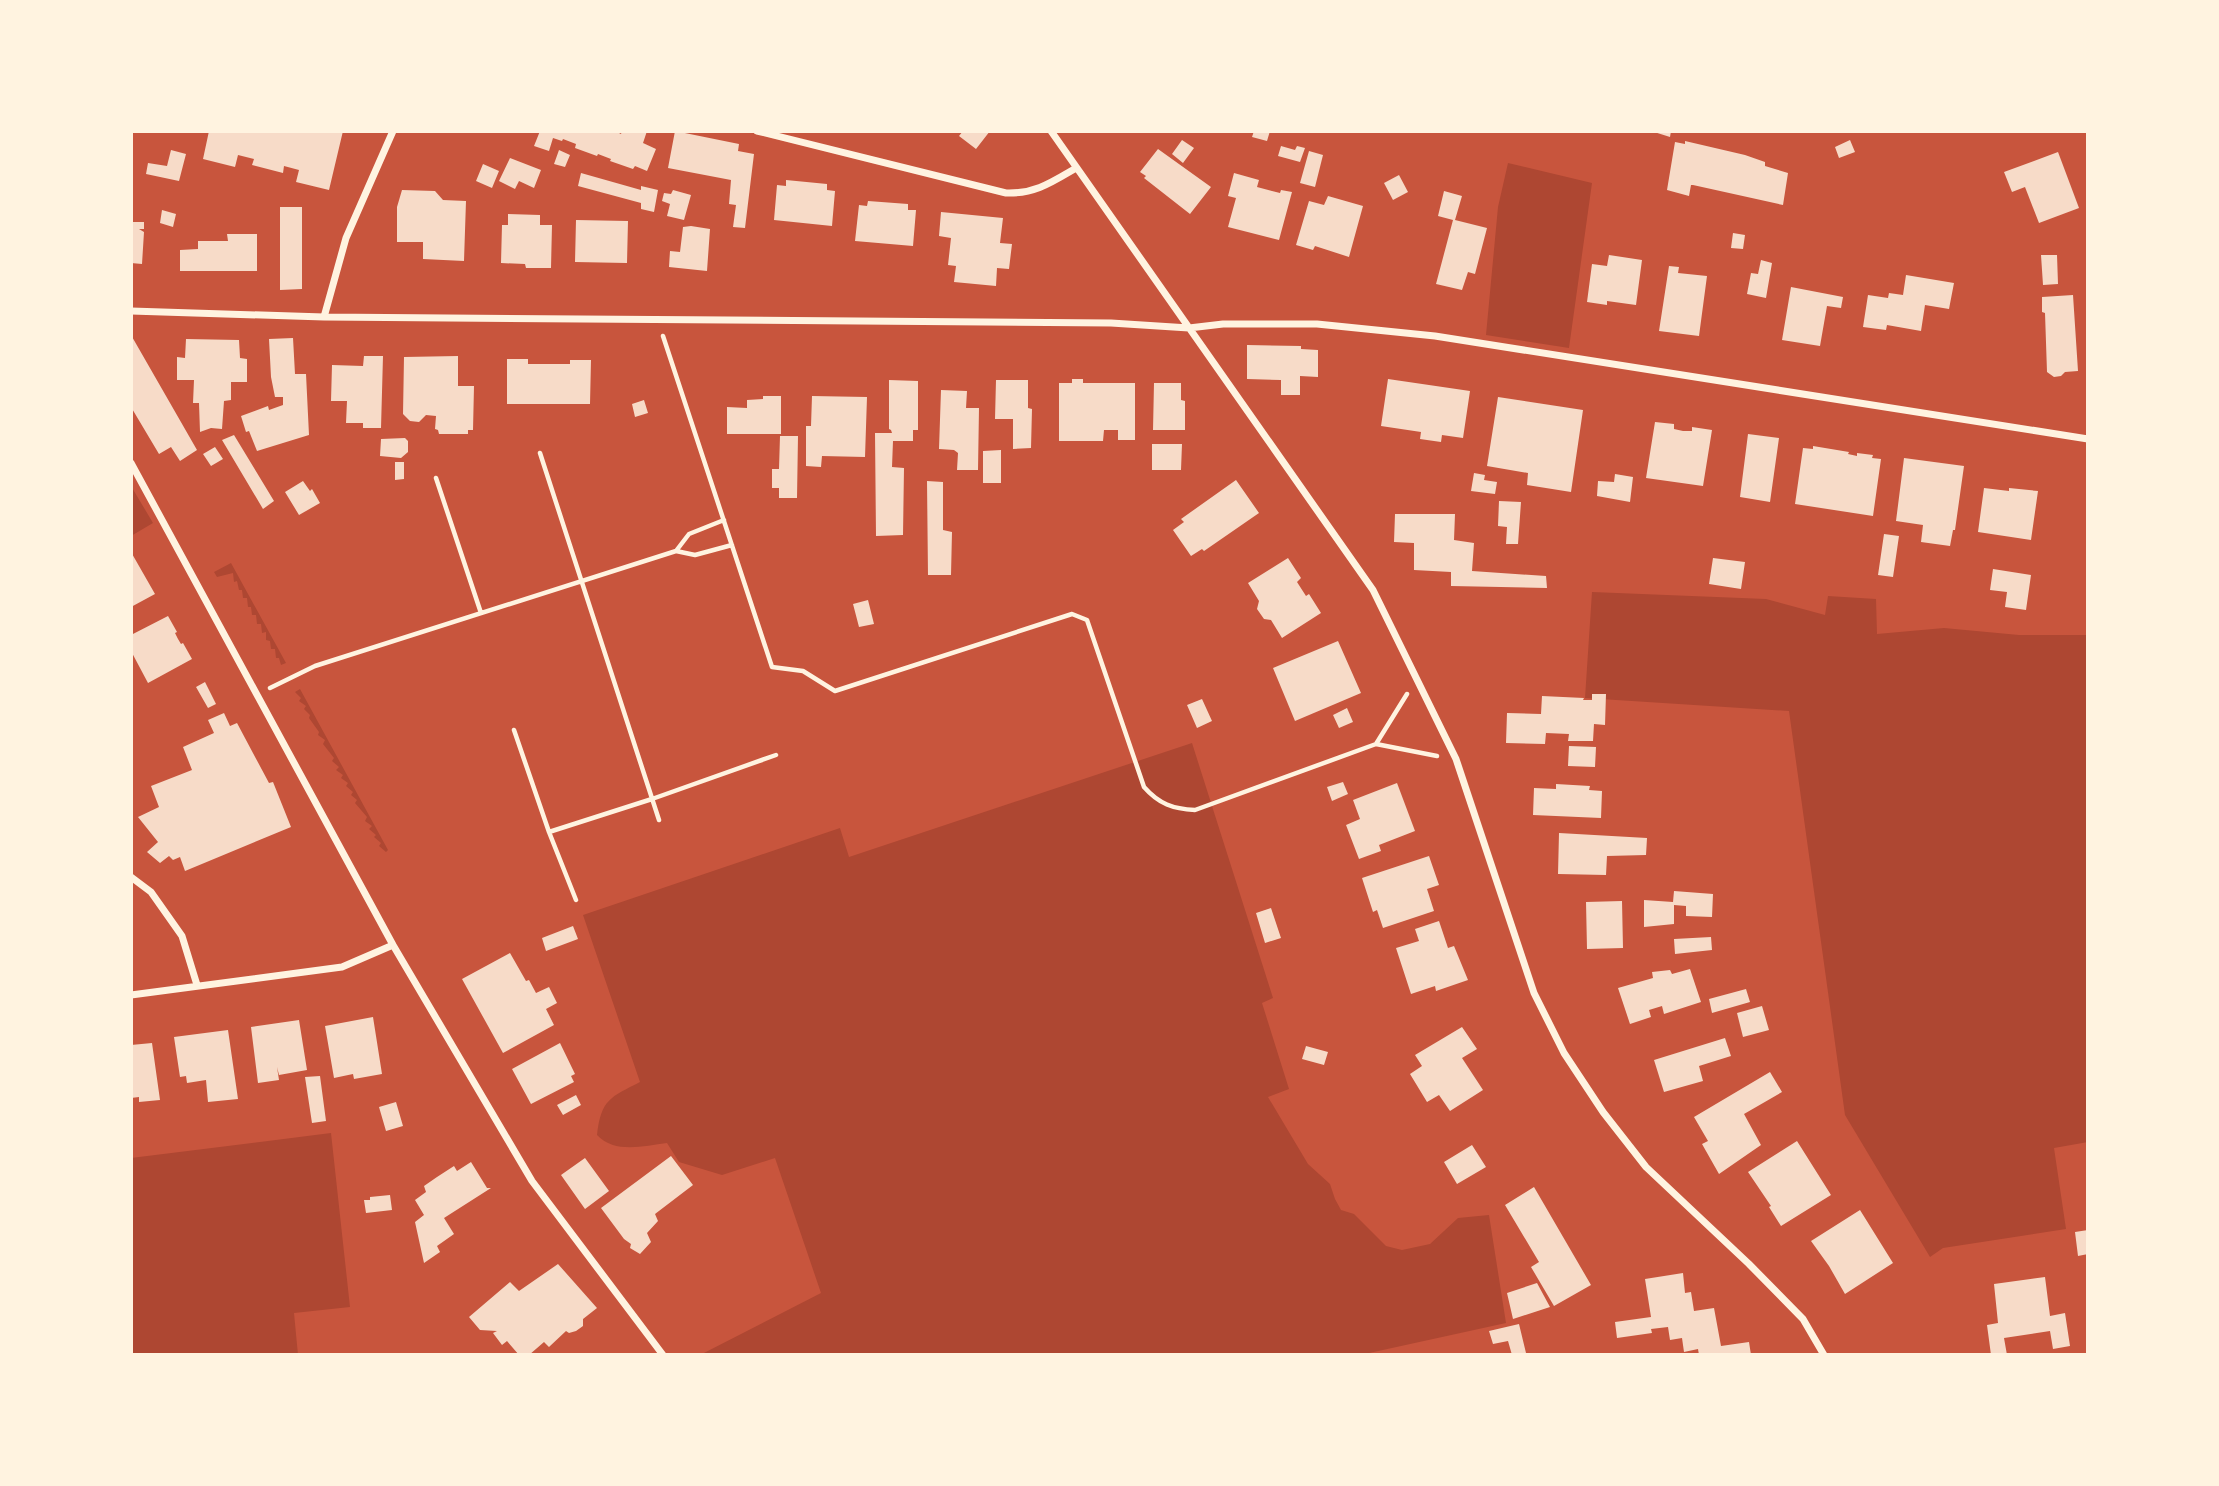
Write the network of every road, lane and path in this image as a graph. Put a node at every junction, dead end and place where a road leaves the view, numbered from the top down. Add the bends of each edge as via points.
1 (393, 131) edge
2 (757, 131) edge
3 (1051, 131) edge
4 (1076, 169) junction
5 (131, 312) edge
6 (324, 317) junction
7 (657, 318) junction
8 (1189, 328) junction
9 (2088, 439) edge
10 (540, 453) dead end
11 (131, 463) edge
12 (436, 478) dead end
13 (723, 520) junction
14 (732, 545) junction
15 (676, 551) junction
16 (580, 582) junction
17 (481, 613) junction
18 (1417, 678) junction
19 (257, 695) junction
20 (514, 730) dead end
21 (1376, 744) junction
22 (776, 755) dead end
23 (1456, 759) junction
24 (652, 799) junction
25 (659, 820) dead end
26 (549, 832) junction
27 (131, 877) edge
28 (576, 900) dead end
29 (393, 945) junction
30 (197, 985) junction
31 (131, 995) edge
32 (663, 1355) edge
33 (1824, 1355) edge

1 - 6 street via 346,238
2 - 4 street via 1006,193 1023,194 1044,187
3 - 4 street
4 - 8 street
5 - 6 street
6 - 7 street
7 - 8 street via 1111,323
7 - 13 path
8 - 9 street via 1317,324 1435,337
8 - 18 street via 1373,590
10 - 16 path
11 - 19 street
12 - 17 path
13 - 14 path
13 - 15 path via 690,534
14 - 15 path via 695,555
14 - 21 path via 772,667 803,671 835,691 1072,614 1087,620 1144,788 1174,809 1195,810
15 - 16 path
16 - 17 path
16 - 24 path
17 - 19 path via 315,666
18 - 21 path
18 - 23 street
19 - 29 street
20 - 26 path
21 - 23 path
22 - 24 path
23 - 33 street via 1534,993 1564,1053 1646,1167 1803,1319
24 - 25 path
24 - 26 path
26 - 28 path
27 - 30 street via 151,891 181,936
29 - 30 street via 342,967
29 - 32 street via 532,1181
30 - 31 street

